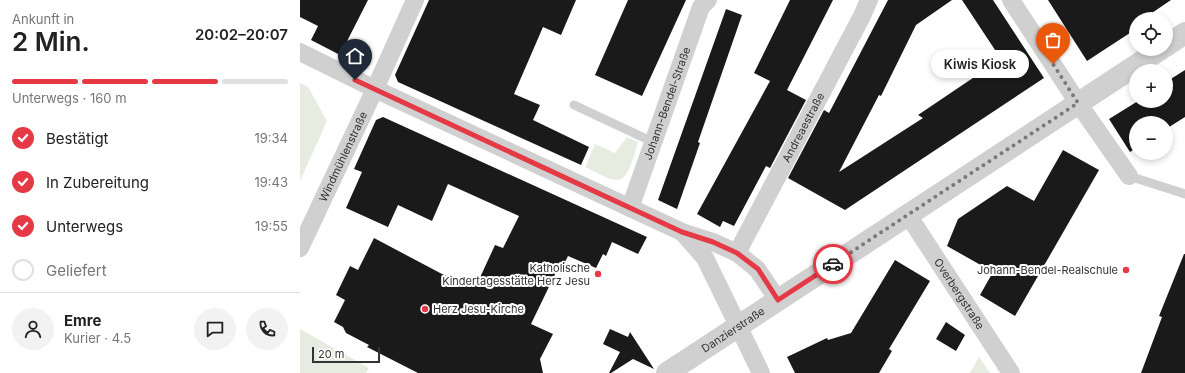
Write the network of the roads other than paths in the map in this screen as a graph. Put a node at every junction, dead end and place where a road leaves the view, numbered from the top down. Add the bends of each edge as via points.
1 (415, 0) edge
2 (708, 0) edge
3 (869, 0) edge
4 (1011, 0) edge
5 (1185, 33) edge
6 (1173, 41) edge
7 (300, 52) edge
8 (1150, 56) edge
9 (375, 89) junction
10 (1078, 103) junction
11 (574, 105) dead end
12 (653, 142) junction
13 (1129, 176) joint
14 (1185, 194) edge
15 (630, 208) junction
16 (908, 214) junction
17 (682, 232) junction
18 (300, 248) edge
19 (737, 253) junction
20 (778, 300) junction
21 (738, 326) junction
22 (667, 373) edge
23 (761, 373) edge
24 (1011, 373) edge

1 - 9 street, Windmühlenstraße
2 - 12 street, Johann-Bendel-Straße via 701,7
3 - 19 street, Andreaestraße
4 - 10 street
5 - 6 street
7 - 9 street
8 - 10 street, Danzierstraße
9 - 15 street
9 - 18 street, Windmühlenstraße
10 - 13 street
10 - 16 street, Danzierstraße
11 - 12 lane
12 - 15 street, Johann-Bendel-Straße
13 - 14 lane
15 - 17 street
16 - 20 street, Danzierstraße
16 - 24 street, Overbergstraße
17 - 19 street
17 - 21 street via 705,258
19 - 20 street via 758,269
20 - 21 street, Danzierstraße
21 - 22 street, Danzierstraße
21 - 23 street

